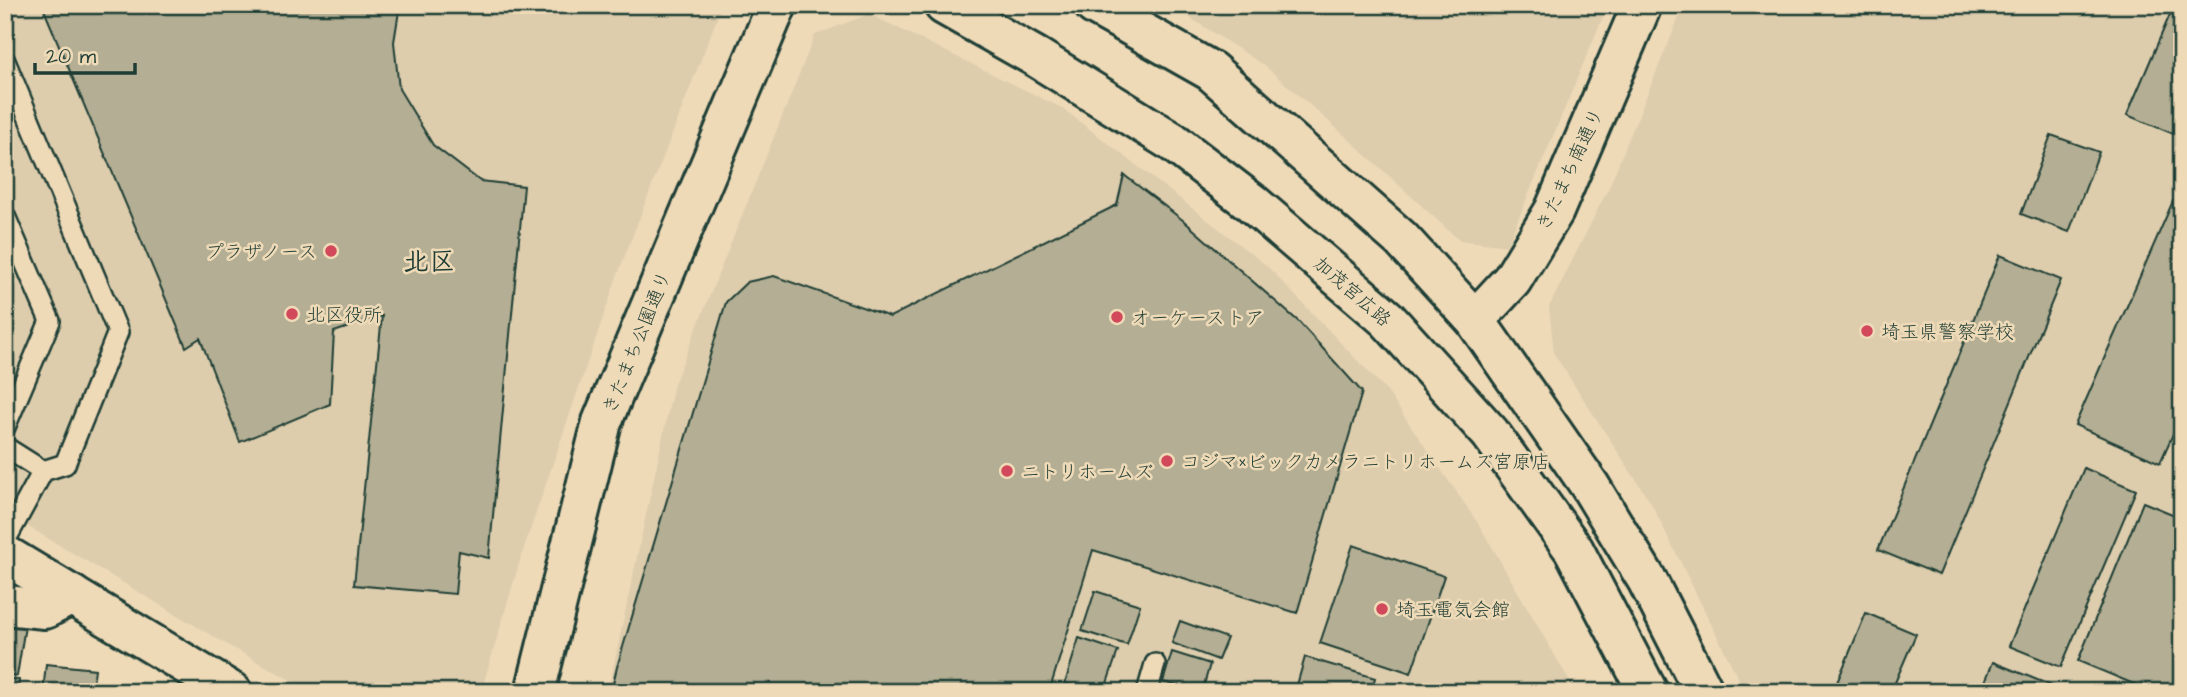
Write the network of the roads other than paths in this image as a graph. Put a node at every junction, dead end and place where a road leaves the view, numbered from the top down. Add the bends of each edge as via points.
1 (777, 5) edge
2 (944, 5) edge
3 (1094, 5) edge
4 (1642, 5) edge
5 (5, 61) edge
6 (5, 216) edge
7 (1475, 320) junction
8 (5, 427) edge
9 (5, 447) edge
10 (43, 471) junction
11 (5, 541) edge
12 (5, 555) edge
13 (72, 595) junction
14 (5, 605) edge
15 (1155, 664) dead end
16 (232, 692) edge
17 (535, 692) edge
18 (1147, 692) edge
19 (1648, 692) edge
20 (1704, 692) edge

1 - 17 street, きたまち公園通り via 602,422
2 - 19 street, 加茂宮広路 via 1173,142 1387,319 1490,433 1574,550
3 - 7 street via 1211,71 1401,239
4 - 7 street, きたまち南通り via 1554,211 1512,280
5 - 10 lane via 118,332 65,464
6 - 8 lane via 50,321
7 - 20 street via 1590,486 1647,580
9 - 10 lane
10 - 11 lane
12 - 13 street
13 - 14 street via 45,609
13 - 16 street
15 - 18 lane

